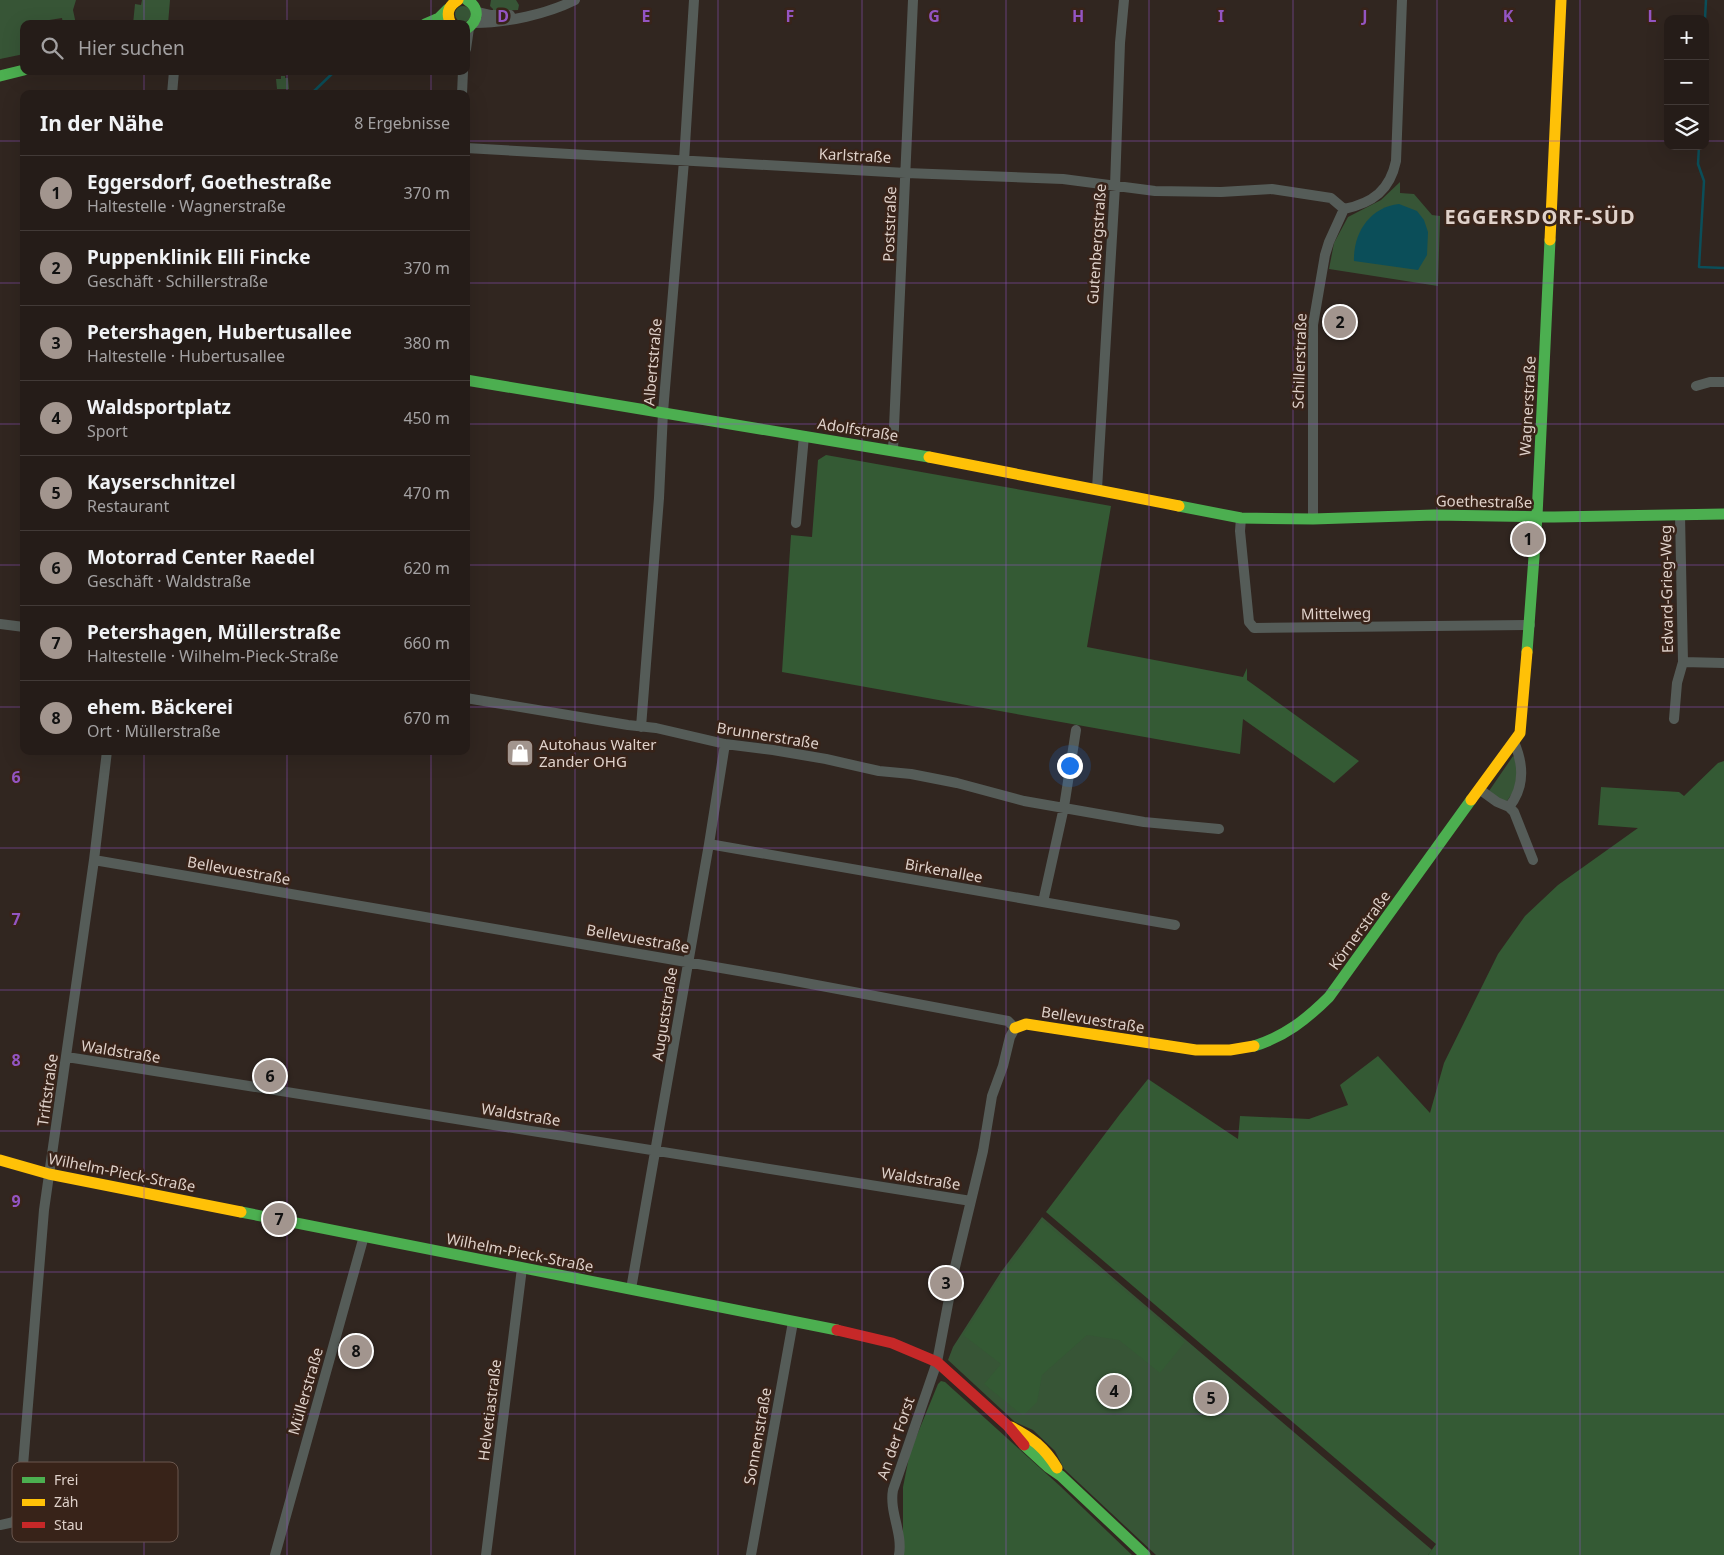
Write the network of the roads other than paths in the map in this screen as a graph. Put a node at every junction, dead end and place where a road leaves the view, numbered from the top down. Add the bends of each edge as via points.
1 (458, 0) edge
2 (575, 0) edge
3 (694, 0) edge
4 (913, 0) edge
5 (1124, 0) edge
6 (1402, 0) edge
7 (1561, 0) edge
8 (448, 9) junction
9 (473, 14) edge
10 (433, 20) edge
11 (449, 20) edge
12 (470, 29) edge
13 (20, 71) edge
14 (174, 75) edge
15 (463, 75) edge
16 (0, 76) edge
17 (172, 90) edge
18 (462, 90) edge
19 (470, 148) edge
20 (684, 161) junction
21 (906, 173) junction
22 (1115, 186) junction
23 (1344, 209) junction
24 (470, 381) edge
25 (1724, 382) edge
26 (1696, 386) dead end
27 (663, 412) junction
28 (804, 436) junction
29 (893, 450) junction
30 (1097, 489) junction
31 (1724, 514) edge
32 (1680, 515) junction
33 (1537, 516) junction
34 (1242, 518) junction
35 (1314, 519) junction
36 (796, 523) dead end
37 (0, 624) edge
38 (1530, 625) junction
39 (20, 626) edge
40 (1683, 662) junction
41 (1724, 664) edge
42 (470, 699) edge
43 (1674, 719) dead end
44 (641, 727) junction
45 (1076, 730) dead end
46 (1514, 742) junction
47 (725, 744) junction
48 (107, 755) edge
49 (1480, 789) junction
50 (1064, 807) junction
51 (1510, 807) junction
52 (1219, 828) dead end
53 (709, 844) junction
54 (94, 860) junction
55 (1533, 860) dead end
56 (1043, 902) junction
57 (1174, 925) dead end
58 (688, 962) junction
59 (1015, 1028) junction
60 (1174, 1048) joint
61 (67, 1058) junction
62 (656, 1151) junction
63 (0, 1160) edge
64 (50, 1174) junction
65 (971, 1201) junction
66 (364, 1236) junction
67 (522, 1268) junction
68 (631, 1289) junction
69 (793, 1322) junction
70 (937, 1362) junction
71 (23, 1462) edge
72 (274, 1555) edge
73 (486, 1555) edge
74 (751, 1555) edge
75 (899, 1555) edge
76 (1145, 1555) edge

1 - 8 street
2 - 9 street via 540,13 502,21
3 - 20 street, Albertstraße
4 - 21 street, Poststraße
5 - 22 street, Gutenbergstraße
6 - 23 street via 1394,172 1387,186 1376,196
7 - 33 street, Wagnerstraße
8 - 10 street
8 - 11 street
9 - 12 street
13 - 16 street
14 - 17 street
15 - 18 street
19 - 20 street, Karlstraße
20 - 21 street, Karlstraße
20 - 27 street, Albertstraße
21 - 22 street, Karlstraße via 1063,179
21 - 29 street, Poststraße
22 - 23 street, Karlstraße via 1155,191 1272,189 1302,192 1330,198
22 - 30 street, Gutenbergstraße
23 - 35 street, Schillerstraße via 1325,255 1313,325
24 - 27 street, Adolfstraße
25 - 26 street
27 - 28 street, Adolfstraße
27 - 44 street, Albertstraße
28 - 29 street, Adolfstraße
28 - 36 street
29 - 30 street, Adolfstraße
30 - 34 street, Adolfstraße
31 - 32 street, Goethestraße
32 - 33 street, Goethestraße
32 - 40 street, Edvard-Grieg-Weg
33 - 35 street, Goethestraße
33 - 38 street, Wagnerstraße
34 - 35 street, Goethestraße
34 - 38 street, Mittelweg via 1240,531 1249,622 1254,628
37 - 39 street
38 - 46 street, Wagnerstraße via 1522,723
40 - 41 street, Edvard-Grieg-Weg
40 - 43 street, Edvard-Grieg-Weg via 1677,683
42 - 44 street, Brunnerstraße
44 - 47 street, Brunnerstraße
45 - 50 street
46 - 49 street, Körnerstraße
46 - 51 street via 1522,774 1517,796
47 - 50 street, Brunnerstraße via 911,774 1024,801
47 - 53 street, Auguststraße
48 - 54 street, Triftstraße
49 - 51 street via 1496,802
49 - 60 street, Körnerstraße via 1315,1012 1265,1043 1232,1050
50 - 52 street, Brunnerstraße via 1144,822
50 - 56 street
51 - 55 street
53 - 56 street, Birkenallee
53 - 58 street, Auguststraße
54 - 58 street, Bellevuestraße
54 - 61 street, Triftstraße
56 - 57 street, Birkenallee
58 - 59 street, Bellevuestraße via 1008,1021
58 - 62 street, Auguststraße
59 - 60 street, Bellevuestraße via 1026,1024
59 - 65 street, An der Forst via 992,1096
61 - 62 street, Waldstraße
61 - 64 street, Triftstraße
62 - 65 street, Waldstraße
62 - 68 street, Auguststraße
63 - 64 street, Wilhelm-Pieck-Straße
64 - 66 street, Wilhelm-Pieck-Straße
64 - 71 street, Triftstraße via 44,1210
65 - 70 street, An der Forst
66 - 67 street, Wilhelm-Pieck-Straße
66 - 72 street, Müllerstraße
67 - 68 street, Wilhelm-Pieck-Straße
67 - 73 street, Helvetiastraße
68 - 69 street, Wilhelm-Pieck-Straße
69 - 70 street, Wilhelm-Pieck-Straße via 871,1337
69 - 74 street, Sonnenstraße
70 - 75 street, An der Forst via 892,1490
70 - 76 street, Wilhelm-Pieck-Straße

